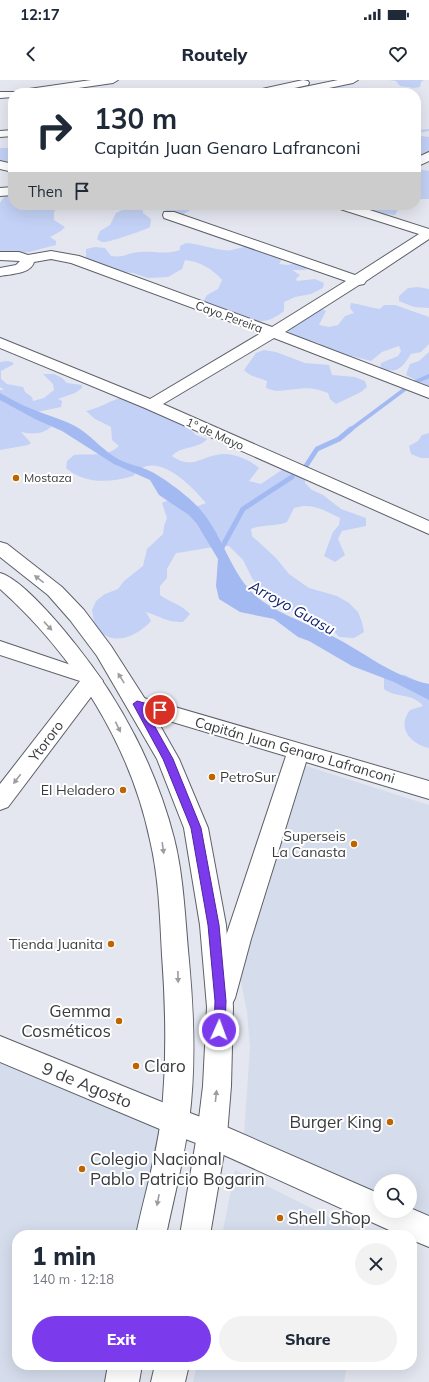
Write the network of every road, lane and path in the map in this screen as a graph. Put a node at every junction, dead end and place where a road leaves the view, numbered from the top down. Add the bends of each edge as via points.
1 (113, 80) edge
2 (319, 80) edge
3 (353, 80) edge
4 (60, 88) edge
5 (280, 88) edge
6 (314, 88) edge
7 (358, 210) edge
8 (169, 216) dead end
9 (0, 256) edge
10 (27, 259) junction
11 (0, 272) edge
12 (359, 280) junction
13 (275, 333) junction
14 (0, 343) edge
15 (429, 393) edge
16 (151, 405) junction
17 (429, 528) edge
18 (0, 548) edge
19 (0, 579) edge
20 (0, 648) edge
21 (90, 678) junction
22 (137, 704) junction
23 (298, 752) junction
24 (429, 790) edge
25 (0, 801) edge
26 (220, 1007) junction
27 (0, 1049) edge
28 (174, 1121) junction
29 (212, 1135) junction
30 (373, 1207) edge
31 (397, 1218) edge
32 (153, 1230) edge
33 (196, 1230) edge
34 (429, 1232) edge
35 (124, 1370) edge
36 (171, 1370) edge
37 (122, 1382) edge
38 (168, 1382) edge

1 - 4 main road
2 - 5 main road
3 - 6 main road
7 - 12 main road via 429,233
8 - 12 main road
9 - 10 main road
10 - 11 main road via 27,264 20,268
10 - 13 main road, Cayo Pereira via 51,255 74,259
12 - 13 main road
13 - 15 main road, Cayo Pereira
13 - 16 main road
14 - 16 main road, 1º de Mayo
16 - 17 main road, 1º de Mayo
22 -> 18 main road via 104,651 77,615 55,591
19 -> 21 main road via 52,630
20 - 21 main road
21 -> 25 main road, Ytororo
21 -> 28 main road via 143,778 162,839 178,972 179,1056
22 - 23 main road, Capitán Juan Genaro Lafranconi
22 - 26 main road via 168,759 196,828 213,925
23 - 24 main road, Capitán Juan Genaro Lafranconi
23 - 26 main road via 238,939
29 -> 26 main road via 218,1077
27 - 28 main road, 9 de Agosto
28 - 29 main road, 9 de Agosto
28 -> 32 main road
29 - 30 main road, 9 de Agosto
29 - 33 main road
31 - 34 main road, 9 de Agosto
35 - 37 main road
36 - 38 main road

